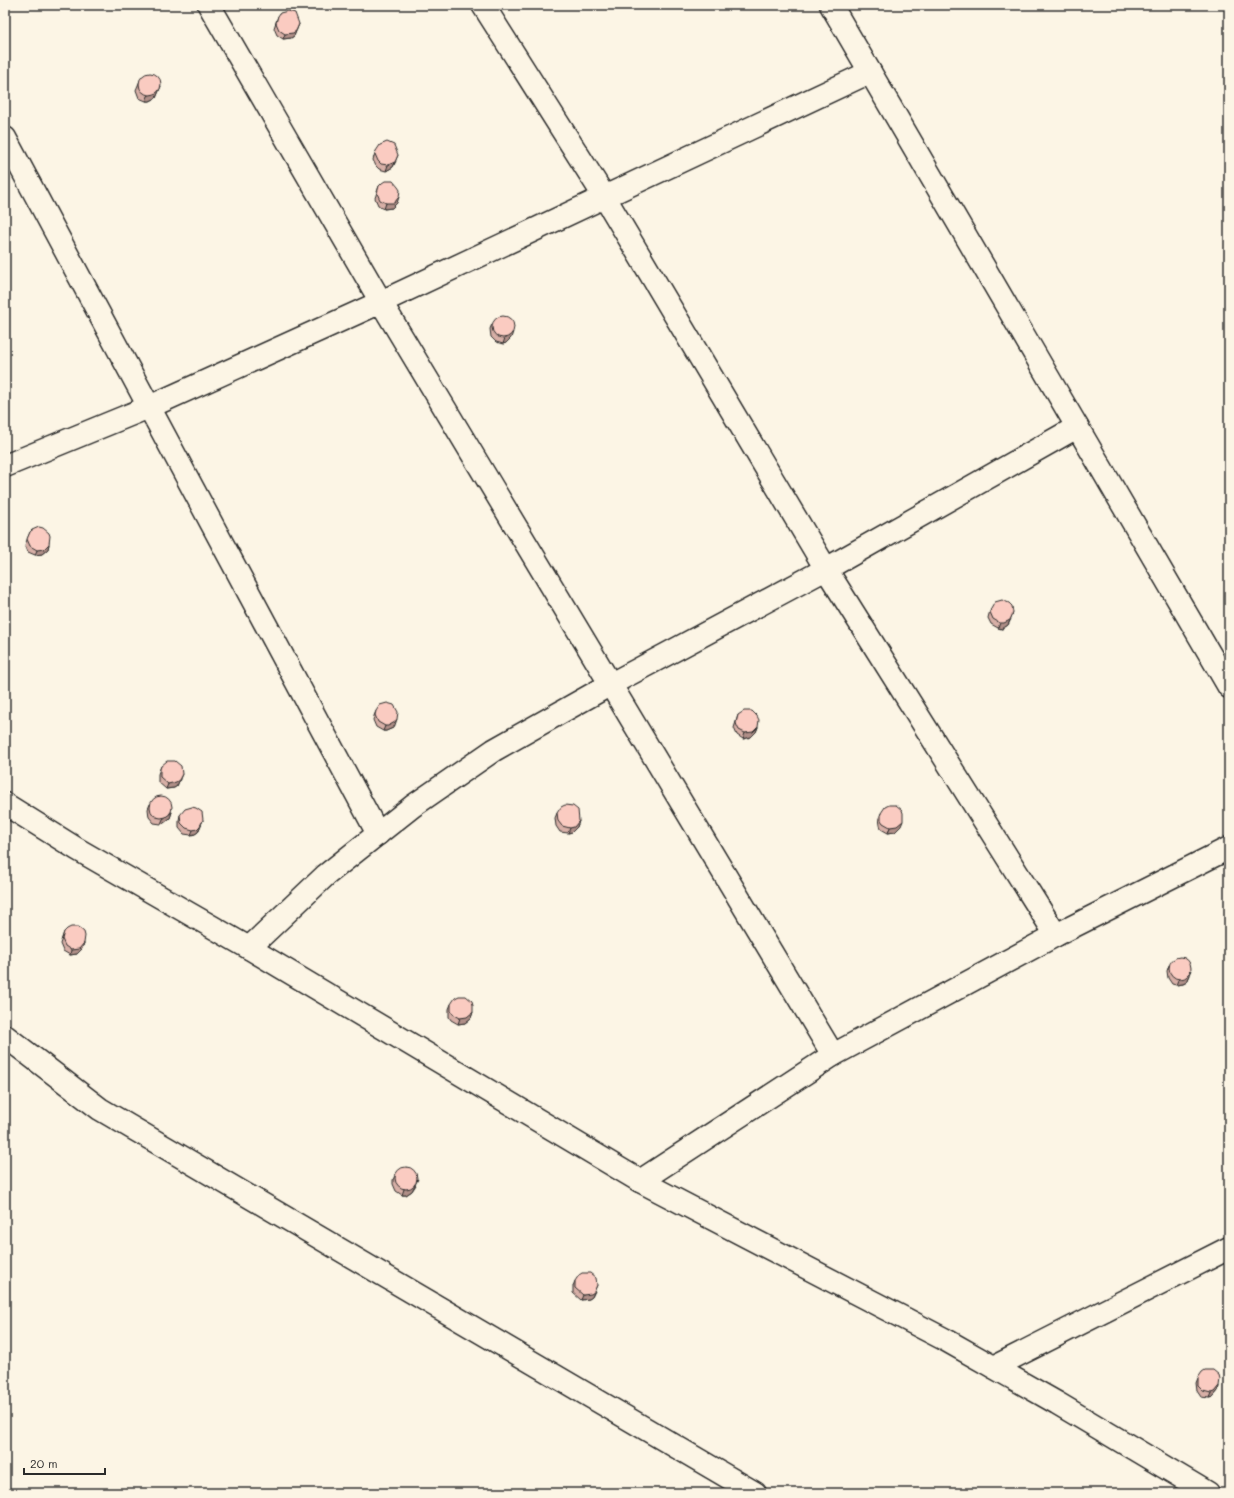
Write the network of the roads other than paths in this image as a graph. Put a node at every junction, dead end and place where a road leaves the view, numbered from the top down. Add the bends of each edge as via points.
1 (209, 5) edge
2 (483, 5) edge
3 (831, 5) edge
4 (870, 72) junction
5 (5, 138) edge
6 (604, 196) junction
7 (381, 302) junction
8 (149, 407) junction
9 (1077, 427) junction
10 (5, 466) edge
11 (826, 569) junction
12 (611, 684) junction
13 (1229, 687) edge
14 (5, 804) edge
15 (378, 834) junction
16 (1229, 848) edge
17 (1056, 935) junction
18 (249, 948) junction
19 (5, 1036) edge
20 (834, 1055) junction
21 (640, 1181) junction
22 (1229, 1248) edge
23 (994, 1367) junction
24 (755, 1493) edge
25 (1208, 1493) edge

1 - 7 street
2 - 6 street
3 - 4 street
4 - 6 street
4 - 9 street
5 - 8 street
6 - 7 street
6 - 11 street
7 - 8 street
7 - 12 street
8 - 10 street
8 - 15 street
9 - 11 street
9 - 13 street
11 - 12 street
11 - 17 street
12 - 15 street via 494,750
12 - 20 street
14 - 18 street via 77,850
15 - 18 street via 326,875
16 - 17 street
17 - 20 street
18 - 21 street
19 - 24 street via 100,1109
20 - 21 street
21 - 23 street
22 - 23 street
23 - 25 street

